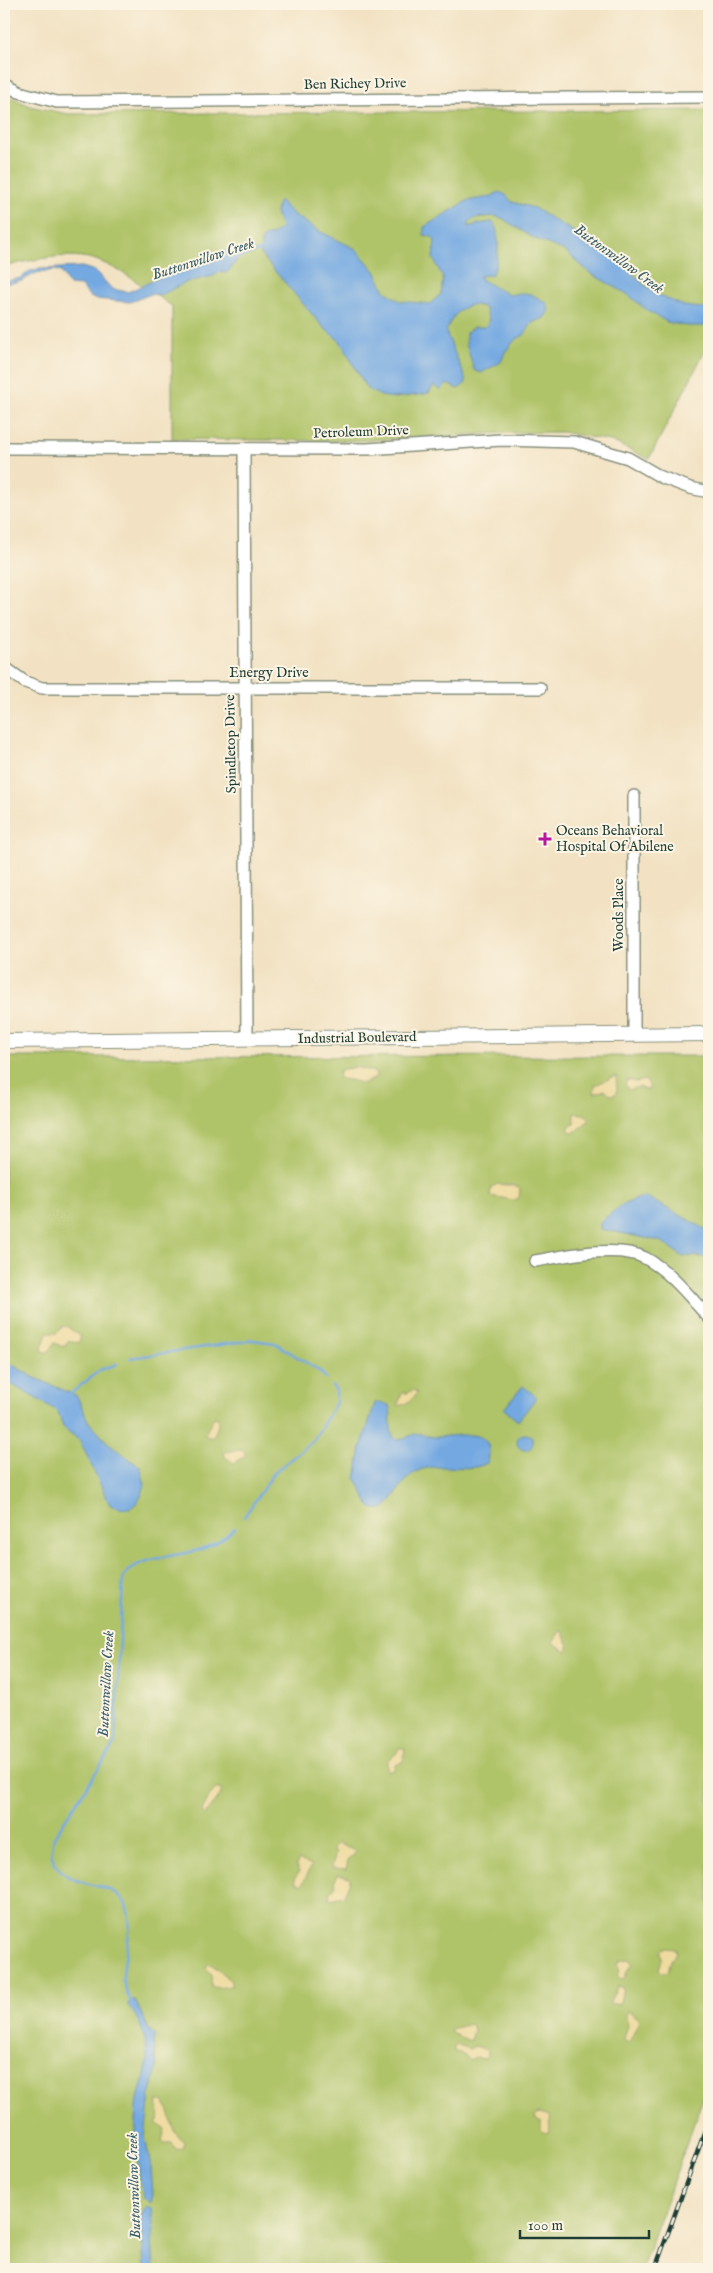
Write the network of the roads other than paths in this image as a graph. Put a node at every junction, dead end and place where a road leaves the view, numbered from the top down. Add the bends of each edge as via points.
1 (4, 84) edge
2 (709, 96) edge
3 (4, 448) edge
4 (244, 449) junction
5 (709, 492) edge
6 (4, 667) edge
7 (244, 688) junction
8 (540, 688) dead end
9 (634, 796) dead end
10 (634, 1034) junction
11 (709, 1034) edge
12 (247, 1039) junction
13 (4, 1041) edge
14 (535, 1261) dead end
15 (709, 1318) edge

1 - 2 street, Ben Richey Drive via 19,92 57,102
3 - 4 street, Petroleum Drive
4 - 5 street, Petroleum Drive via 367,449 537,440 574,442 628,458 661,477
4 - 7 street, Spindletop Drive
6 - 7 street, Energy Drive via 25,682 42,688
7 - 8 street, Energy Drive
7 - 12 street, Spindletop Drive
9 - 10 street, Woods Place
10 - 11 main road, Industrial Boulevard
10 - 12 main road, Industrial Boulevard
12 - 13 main road, Industrial Boulevard
14 - 15 street via 613,1252 644,1257 660,1268

